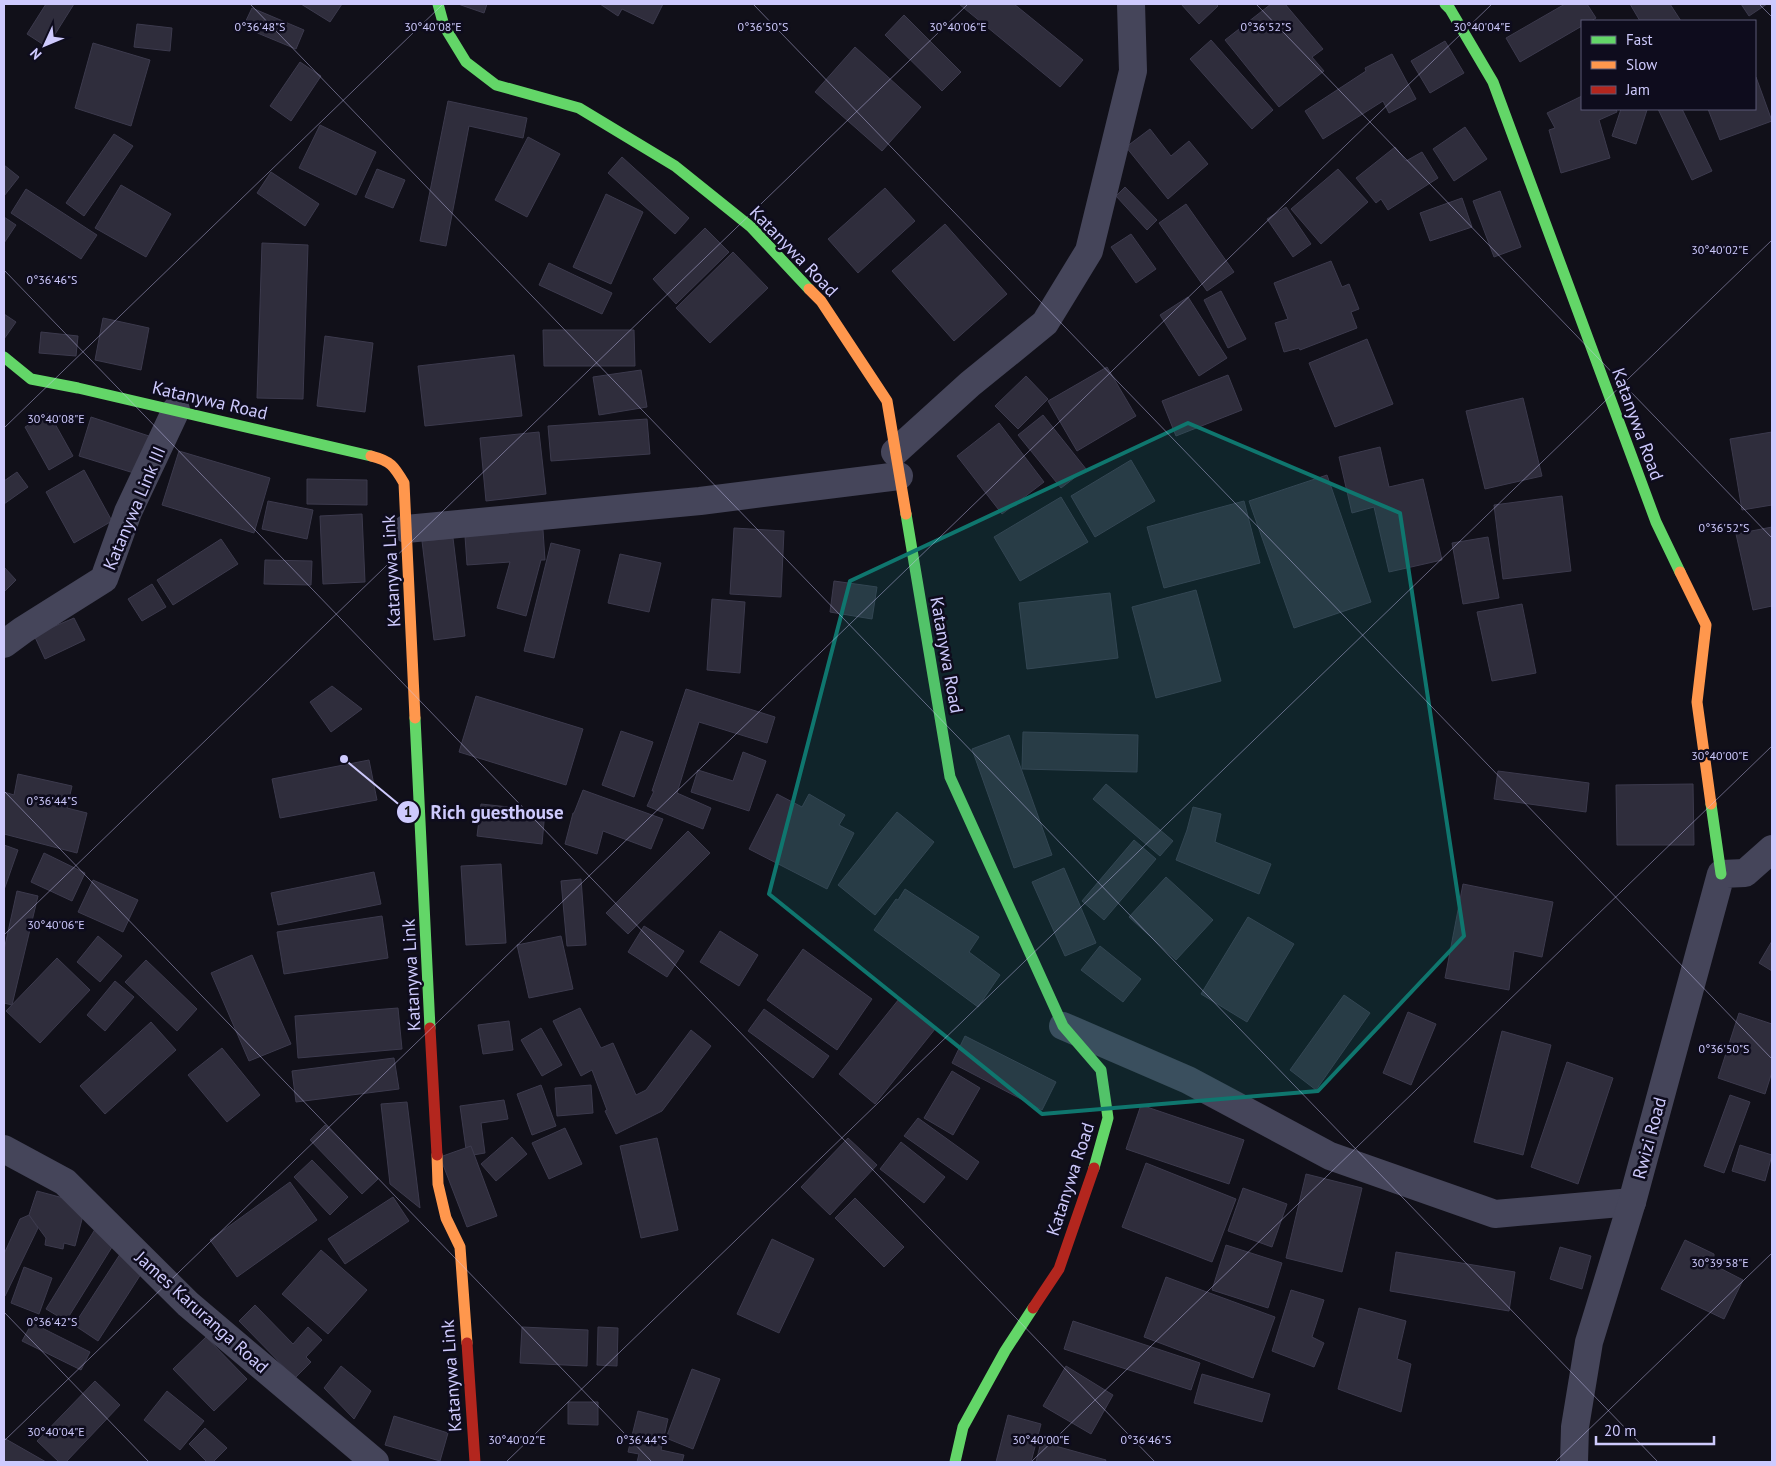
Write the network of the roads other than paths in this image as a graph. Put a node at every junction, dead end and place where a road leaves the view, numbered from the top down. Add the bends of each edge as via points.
1 (438, 4) edge
2 (1131, 4) edge
3 (1445, 4) edge
4 (4, 357) edge
5 (176, 410) junction
6 (897, 464) junction
7 (404, 483) joint
8 (406, 529) junction
9 (4, 644) edge
10 (1772, 849) edge
11 (1721, 874) junction
12 (1063, 1026) junction
13 (4, 1149) edge
14 (1632, 1202) junction
15 (1576, 1427) junction
16 (375, 1462) edge
17 (475, 1462) edge
18 (955, 1462) edge
19 (1559, 1462) edge
20 (1574, 1462) edge

1 - 6 street, Katanywa Road via 444,26 466,62 496,85 579,108 675,166 751,227 821,301 887,401
2 - 6 street via 1133,71 1089,250 1045,323 970,384
3 - 11 street, Katanywa Road via 1493,82 1656,522 1706,625 1697,702
4 - 5 street, Katanywa Road via 31,379
5 - 7 street, Katanywa Road via 379,458 394,466
5 - 9 street, Katanywa Link III via 128,512 104,580
6 - 8 street via 700,501
6 - 12 street, Katanywa Road via 950,777
7 - 8 street, Katanywa Link
8 - 17 street, Katanywa Link via 438,1184 446,1218 460,1247
10 - 11 street via 1745,873
11 - 14 street, Rwizi Road
12 - 14 street via 1188,1080 1330,1156 1495,1214
12 - 18 street, Katanywa Road via 1101,1070 1108,1118 1091,1181 1059,1269 1005,1351 963,1426
13 - 16 street, James Karuranga Road via 65,1182 188,1304
14 - 15 street, Rwizi Road via 1589,1342
15 - 19 street
15 - 20 street, Rwizi Road

